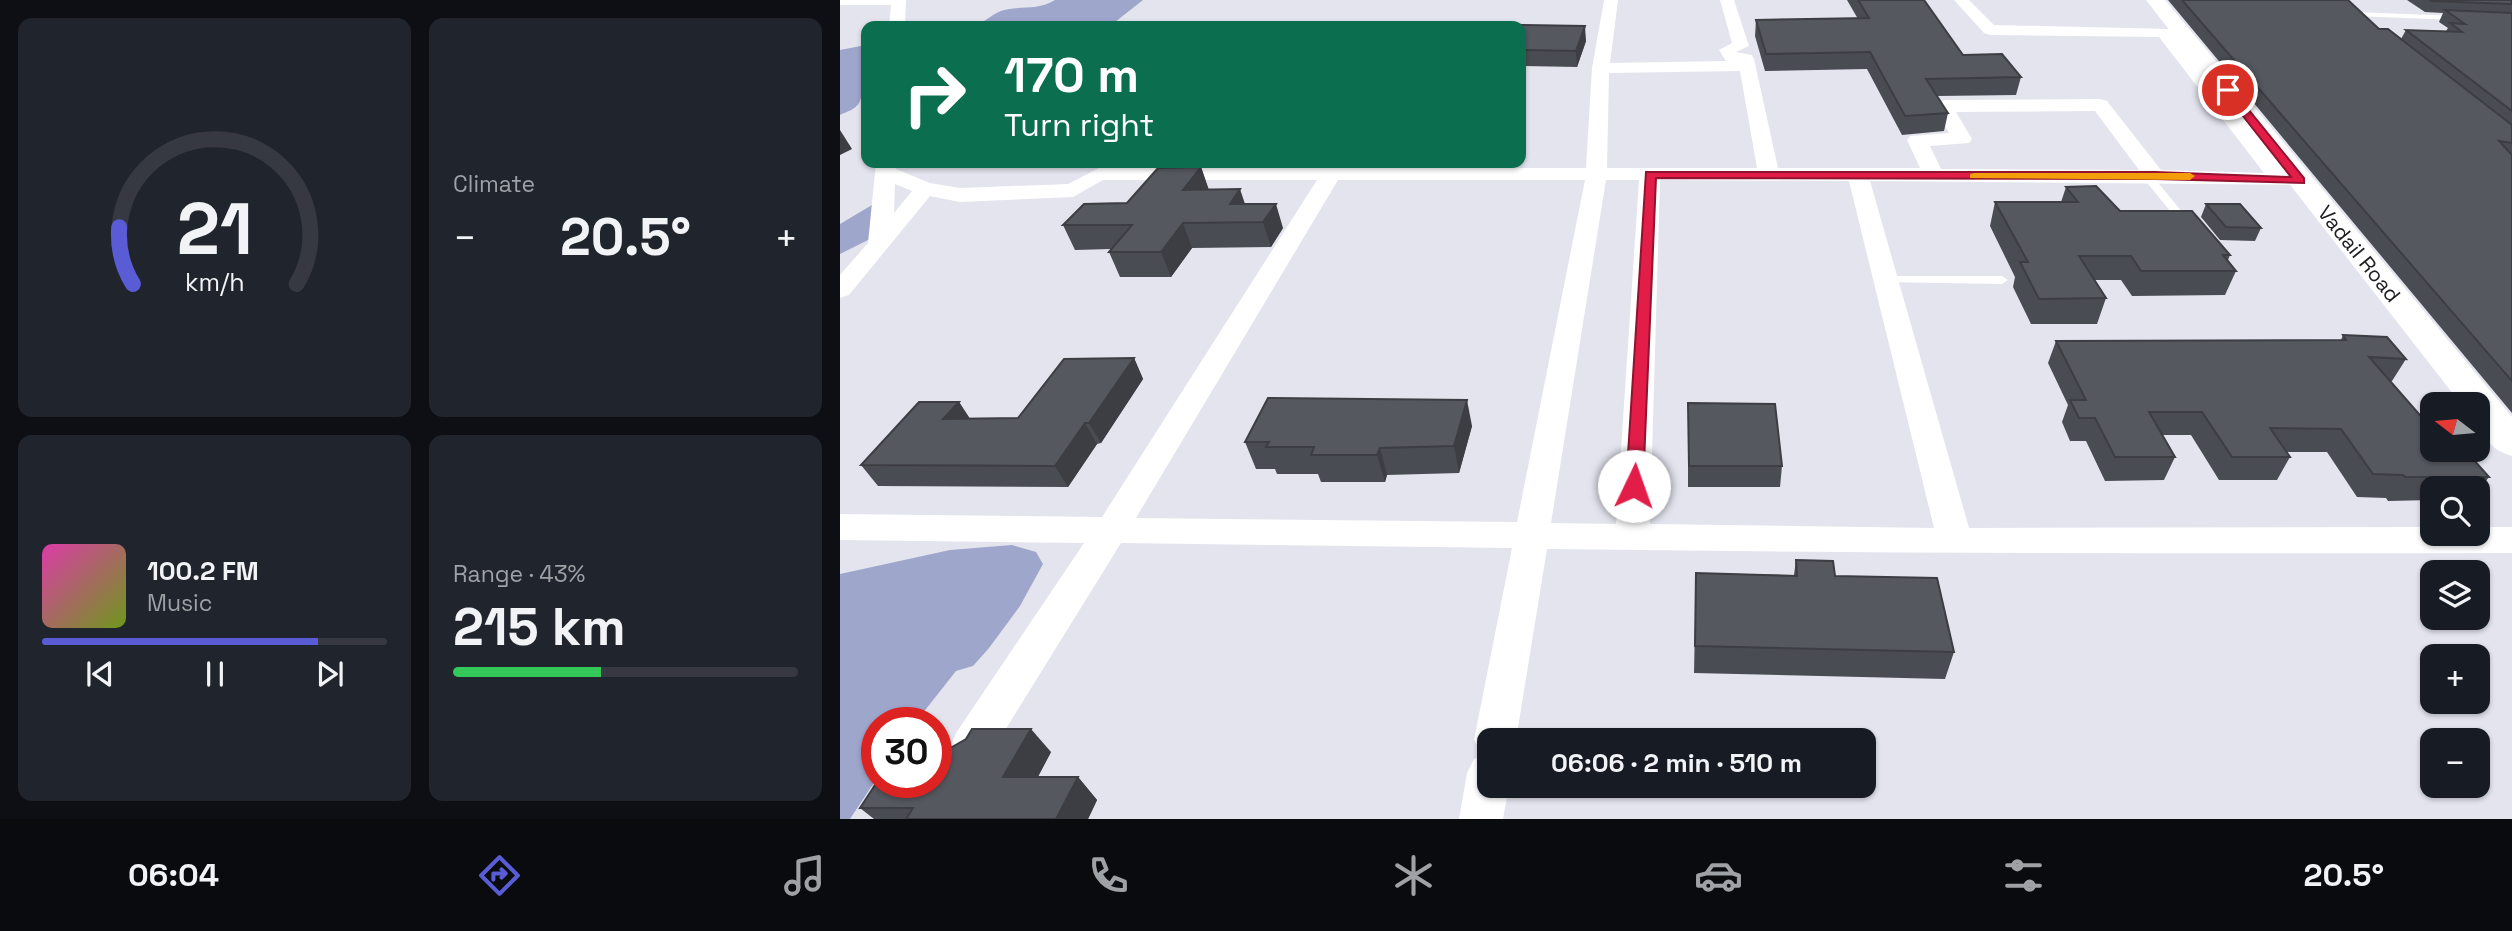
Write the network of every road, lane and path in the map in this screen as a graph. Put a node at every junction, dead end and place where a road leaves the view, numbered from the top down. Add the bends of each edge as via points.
1 (899, 0) edge
2 (1611, 0) edge
3 (1727, 0) edge
4 (1961, 0) edge
5 (2155, 0) edge
6 (840, 1) edge
7 (2347, 7) edge
8 (2356, 14) junction
9 (2473, 19) edge
10 (897, 21) edge
11 (2367, 23) edge
12 (1745, 57) junction
13 (1601, 68) junction
14 (885, 168) edge
15 (887, 168) edge
16 (1769, 174) junction
17 (1332, 175) junction
18 (1650, 175) junction
19 (1858, 175) junction
20 (1595, 176) junction
21 (1934, 176) junction
22 (2151, 176) junction
23 (2289, 179) junction
24 (925, 189) junction
25 (2199, 239) edge
26 (880, 244) junction
27 (1886, 280) junction
28 (2002, 280) dead end
29 (840, 290) edge
30 (2512, 443) edge
31 (840, 527) edge
32 (1112, 529) junction
33 (1530, 538) junction
34 (1632, 538) junction
35 (2512, 540) edge
36 (1955, 541) junction
37 (1497, 728) edge
38 (971, 747) edge
39 (1485, 798) edge
40 (1481, 819) edge

1 - 6 street
1 - 10 street
2 - 13 street
3 - 12 street
4 - 23 street via 1990,30 2164,32
5 - 23 street, Vadail Road
7 - 8 lane
8 - 9 lane
8 - 11 lane
12 - 13 street
12 - 16 street
13 - 20 street
14 - 26 street
15 - 24 street
16 - 18 street
16 - 19 street
17 - 20 street
17 - 24 street via 1099,174 1073,190 960,195
17 - 32 street
18 - 20 street
18 - 34 street
19 - 21 street
19 - 27 street
20 - 33 street
21 - 22 street
21 - 22 street via 1917,140 1962,139 1944,106 2100,106
22 - 23 street
22 - 25 lane
23 - 30 street, Vadail Road
24 - 26 street
26 - 29 street
27 - 28 lane
27 - 36 street
31 - 32 street
32 - 33 street
32 - 38 street
33 - 34 street
33 - 37 street
34 - 36 street
35 - 36 street
39 - 40 street

